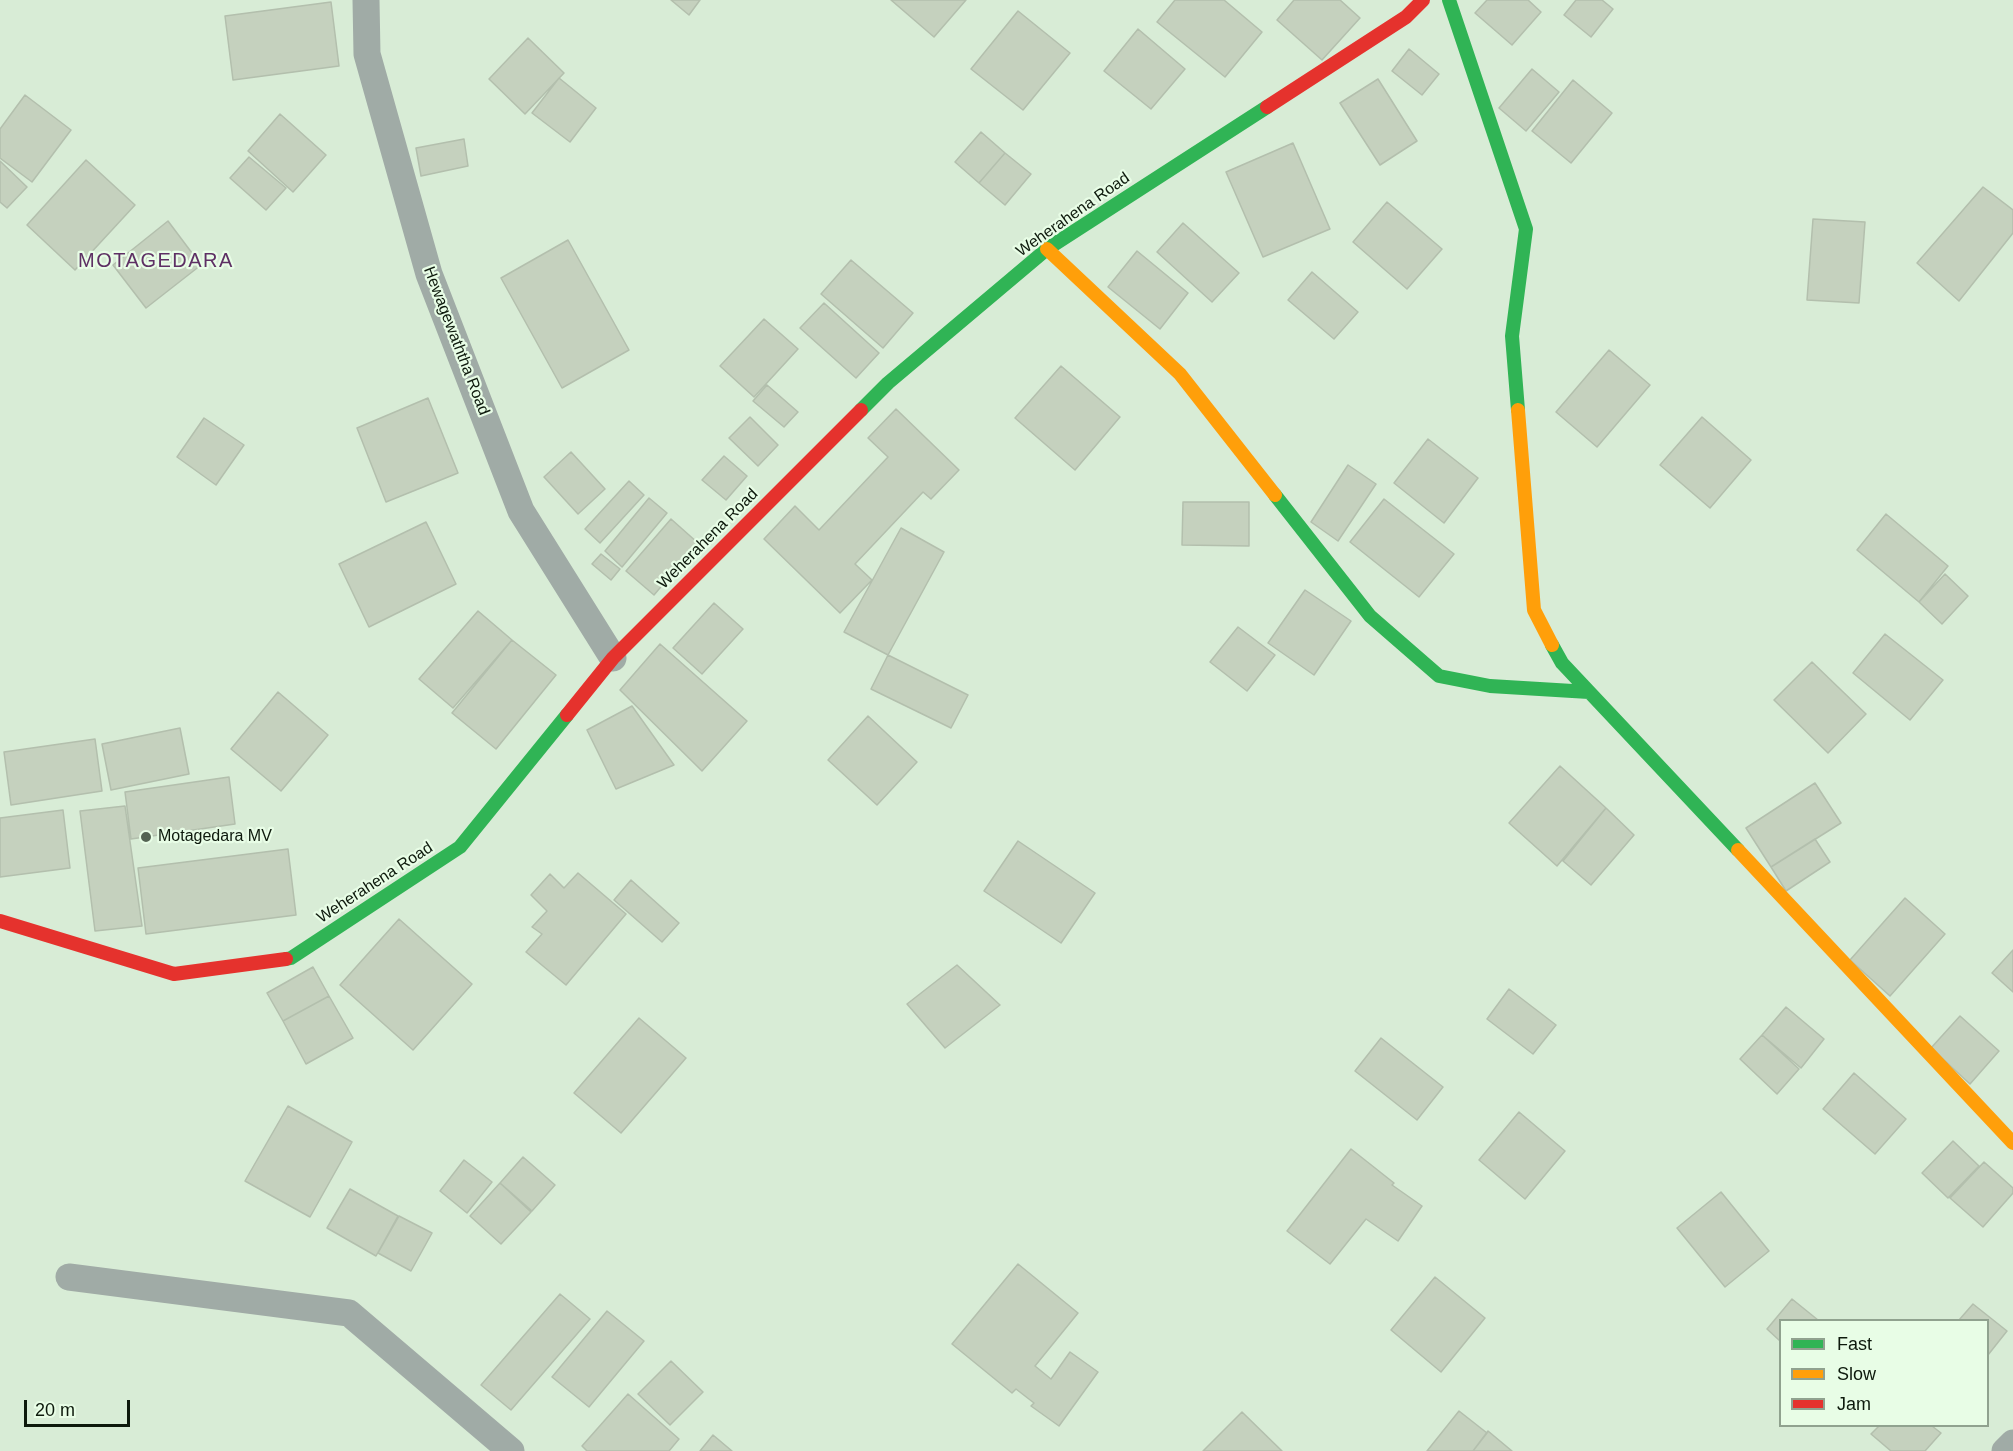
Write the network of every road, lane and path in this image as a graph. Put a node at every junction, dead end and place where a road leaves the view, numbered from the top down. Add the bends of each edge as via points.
1 (366, 0) edge
2 (1423, 0) edge
3 (1449, 0) edge
4 (1047, 249) junction
5 (613, 658) junction
6 (1589, 692) junction
7 (0, 921) edge
8 (2013, 1143) edge
9 (69, 1277) dead end
10 (2013, 1443) edge
11 (511, 1451) edge
12 (2005, 1451) edge

1 - 5 street, Hewagewaththa Road via 367,54 429,274 521,511
2 - 4 street, Weherahena Road via 1406,17
3 - 6 street via 1526,229 1512,336 1534,610 1562,663
4 - 5 street, Weherahena Road via 888,383
4 - 6 street via 1180,374 1370,616 1439,676 1490,686
5 - 7 street, Weherahena Road via 460,847 291,958 174,975
6 - 8 street
9 - 11 street via 349,1313
10 - 12 street

